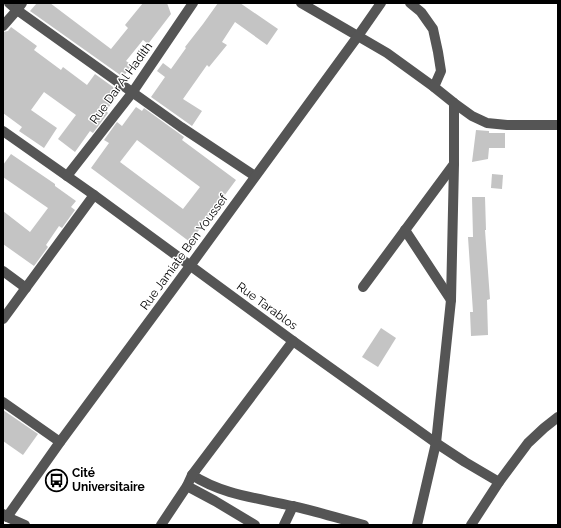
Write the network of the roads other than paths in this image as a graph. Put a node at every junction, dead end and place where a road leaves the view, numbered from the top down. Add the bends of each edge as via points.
1 (193, 3) edge
2 (301, 3) edge
3 (381, 3) edge
4 (410, 3) edge
5 (16, 5) edge
6 (3, 26) edge
7 (358, 36) junction
8 (434, 87) junction
9 (132, 93) junction
10 (454, 103) junction
11 (558, 125) edge
12 (3, 131) edge
13 (454, 164) junction
14 (67, 176) junction
15 (255, 176) junction
16 (94, 195) junction
17 (405, 230) junction
18 (190, 266) junction
19 (3, 271) edge
20 (363, 287) dead end
21 (26, 288) junction
22 (451, 300) junction
23 (3, 319) edge
24 (293, 341) junction
25 (3, 402) edge
26 (558, 417) edge
27 (60, 442) junction
28 (436, 443) junction
29 (192, 475) junction
30 (499, 482) junction
31 (187, 486) junction
32 (293, 506) junction
33 (5, 515) edge
34 (25, 525) edge
35 (161, 525) edge
36 (255, 525) edge
37 (284, 525) edge
38 (364, 525) edge
39 (417, 525) edge
40 (471, 525) edge

1 - 9 street, Rue Dar Al Hadith
2 - 7 street
3 - 7 street, Rue Jamiate Ben Youssef
4 - 8 street via 421,12 433,29 441,70
5 - 6 street
5 - 9 street
7 - 8 street via 387,53
7 - 15 street, Rue Jamiate Ben Youssef
8 - 10 street
9 - 14 street, Rue Dar Al Hadith
9 - 15 street
10 - 11 street via 487,123
10 - 13 street
12 - 14 street, Rue Tarablos
13 - 17 street
13 - 22 street
14 - 16 street, Rue Tarablos
15 - 18 street, Rue Jamiate Ben Youssef
16 - 18 street, Rue Tarablos
16 - 21 street
17 - 20 street
17 - 22 street
18 - 24 street, Rue Tarablos
18 - 27 street, Rue Jamiate Ben Youssef
19 - 21 street
21 - 23 street
22 - 28 street
24 - 28 street, Rue Tarablos
24 - 29 street
25 - 27 street
26 - 30 street via 528,443
27 - 33 street, Rue Jamiate Ben Youssef
28 - 30 street, Rue Tarablos
28 - 39 street
29 - 31 street
29 - 32 street via 220,490
30 - 40 street
31 - 35 street
31 - 36 street
32 - 37 street
32 - 38 street
33 - 34 street

